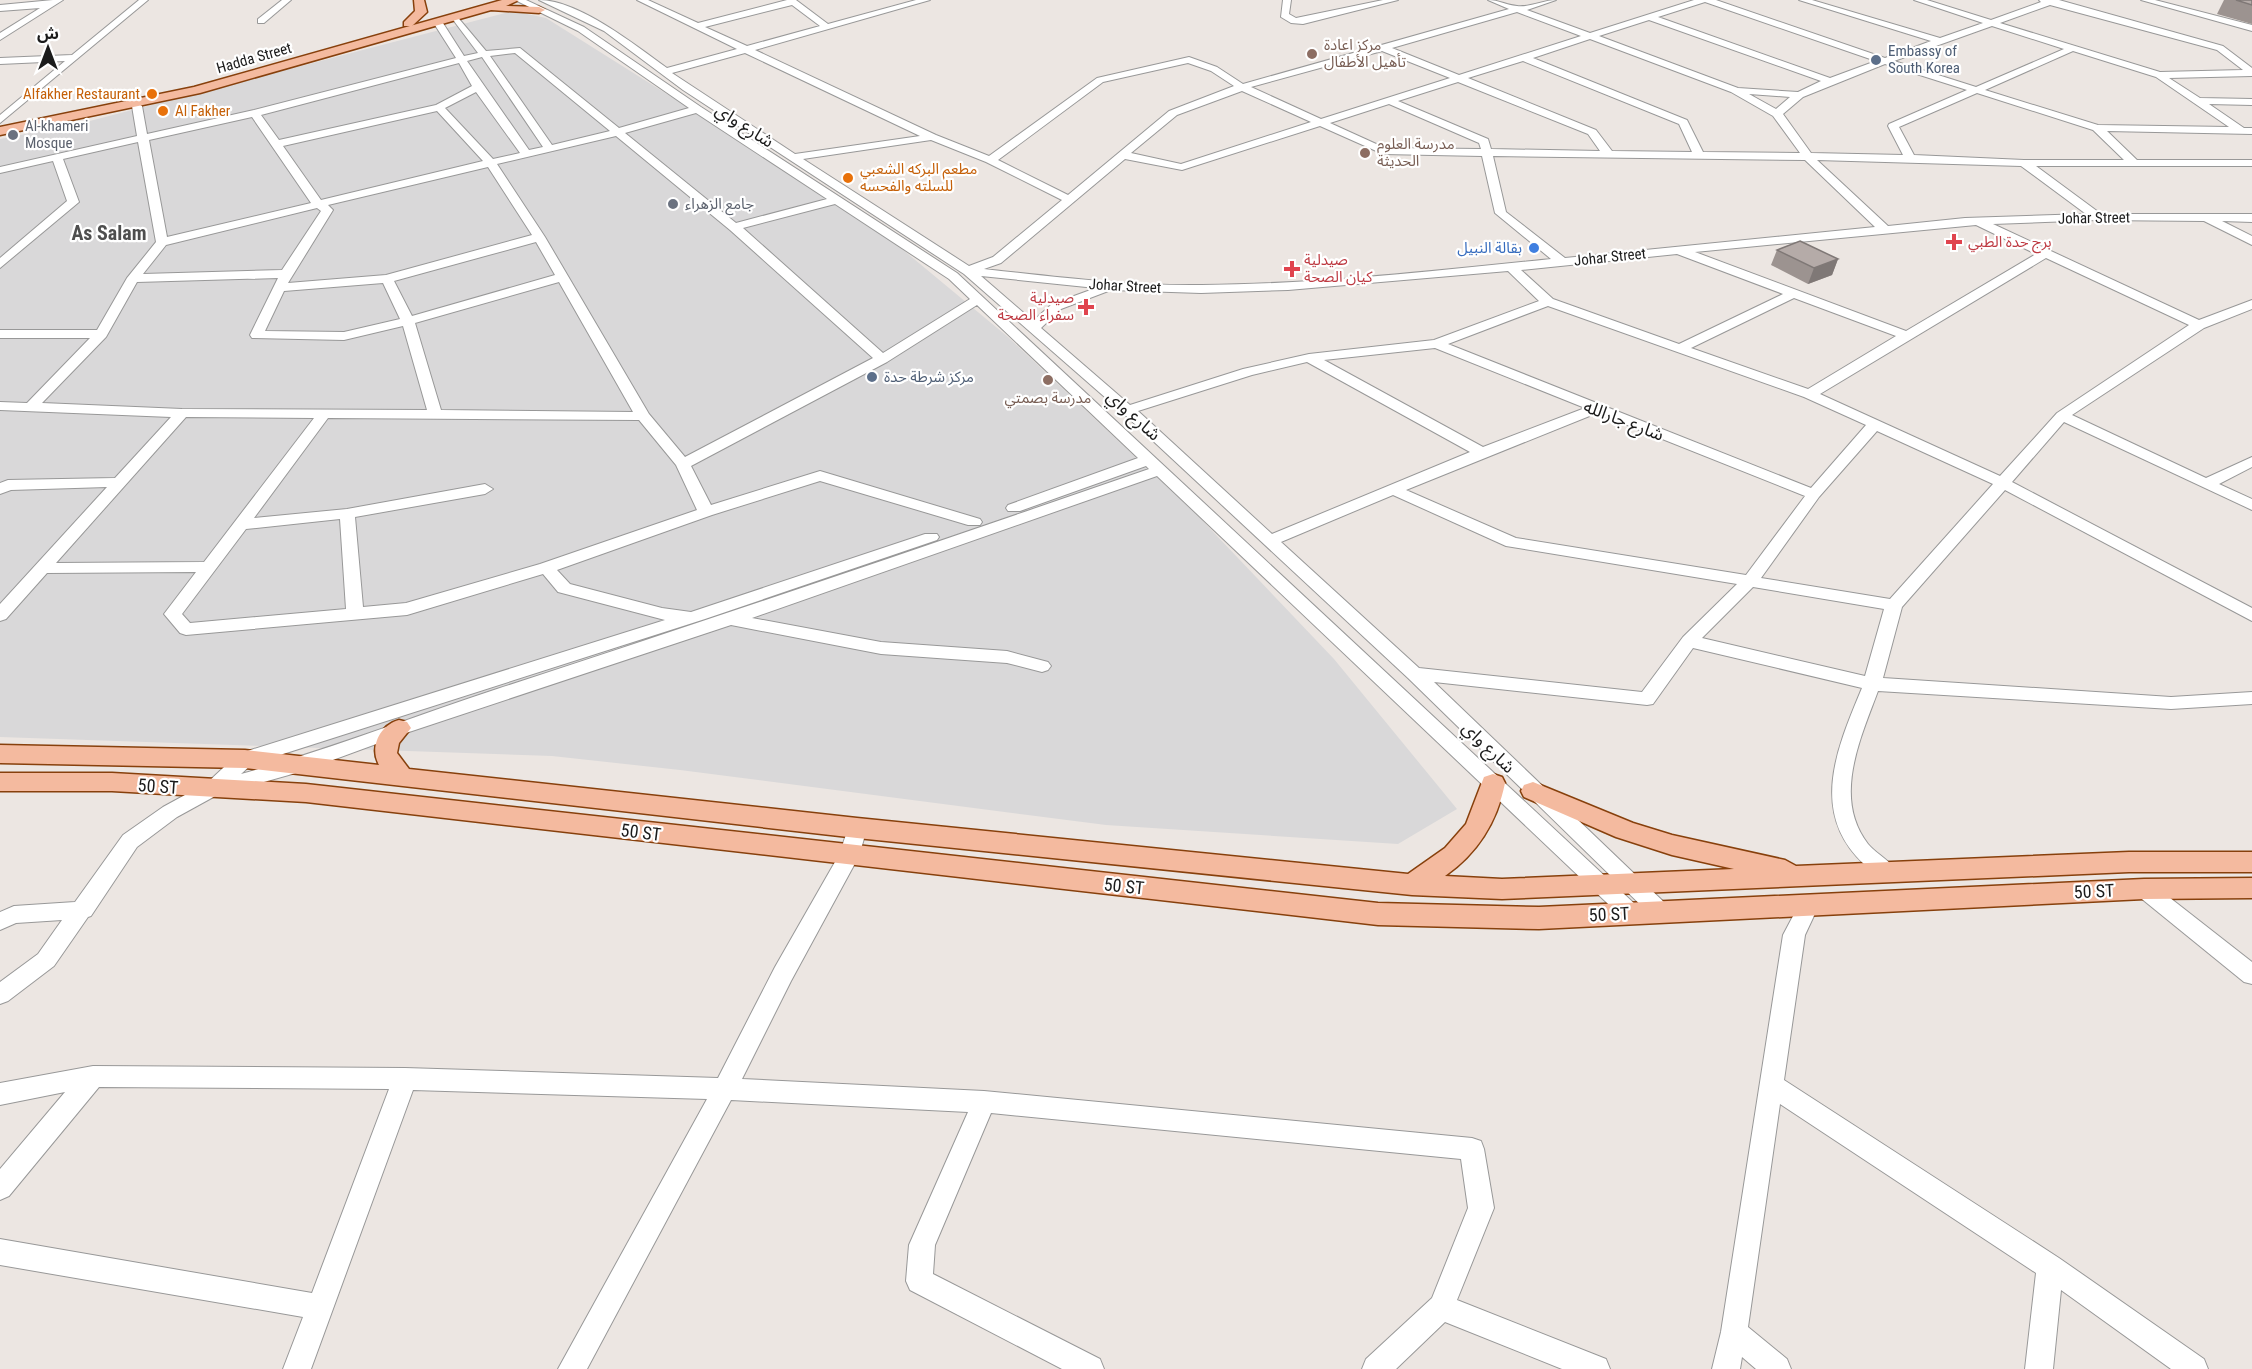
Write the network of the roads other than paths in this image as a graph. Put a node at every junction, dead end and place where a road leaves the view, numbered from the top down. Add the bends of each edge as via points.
1 (144, 0) edge
2 (287, 0) edge
3 (419, 0) edge
4 (492, 0) edge
5 (514, 0) edge
6 (519, 0) edge
7 (641, 0) edge
8 (926, 0) edge
9 (1287, 0) edge
10 (1394, 0) edge
11 (1492, 0) edge
12 (1552, 0) edge
13 (1703, 0) edge
14 (1708, 0) edge
15 (1803, 0) edge
16 (1918, 0) edge
17 (2145, 0) edge
18 (791, 1) edge
19 (2049, 1) edge
20 (56, 2) edge
21 (547, 4) edge
22 (0, 8) edge
23 (1520, 10) junction
24 (477, 11) junction
25 (455, 17) junction
26 (1649, 17) junction
27 (261, 21) dead end
28 (438, 22) junction
29 (1990, 23) junction
30 (408, 24) junction
31 (698, 26) junction
32 (826, 27) junction
33 (2252, 28) edge
34 (1588, 36) junction
35 (0, 38) edge
36 (1940, 41) junction
37 (1384, 48) junction
38 (746, 49) junction
39 (2071, 49) junction
40 (484, 54) junction
41 (71, 58) junction
42 (1525, 58) junction
43 (0, 61) edge
44 (462, 61) junction
45 (1884, 61) junction
46 (664, 72) junction
47 (2252, 73) edge
48 (2159, 75) junction
49 (1458, 78) junction
50 (1830, 81) junction
51 (478, 87) junction
52 (1242, 87) junction
53 (687, 88) junction
54 (1735, 90) junction
55 (1975, 90) junction
56 (672, 92) junction
57 (1799, 95) junction
58 (1390, 101) junction
59 (2199, 101) junction
60 (516, 102) junction
61 (2252, 102) edge
62 (135, 103) junction
63 (439, 107) junction
64 (494, 107) junction
65 (697, 109) junction
66 (255, 113) junction
67 (1777, 114) junction
68 (0, 122) edge
69 (1323, 123) junction
70 (2097, 128) junction
71 (0, 131) edge
72 (2247, 131) edge
73 (618, 132) junction
74 (932, 137) junction
75 (2252, 138) edge
76 (141, 139) junction
77 (276, 144) junction
78 (550, 149) junction
79 (1487, 152) junction
80 (1607, 152) junction
81 (526, 154) junction
82 (1123, 155) junction
83 (1699, 155) junction
84 (795, 157) junction
85 (57, 158) junction
86 (1808, 158) junction
87 (1910, 158) junction
88 (990, 160) junction
89 (490, 162) junction
90 (2024, 163) junction
91 (2134, 163) junction
92 (2252, 163) edge
93 (0, 170) edge
94 (1068, 199) junction
95 (836, 200) junction
96 (318, 204) junction
97 (2098, 217) junction
98 (2206, 217) junction
99 (2252, 218) edge
100 (1977, 222) junction
101 (734, 227) junction
102 (1886, 230) junction
103 (539, 237) junction
104 (162, 242) junction
105 (2252, 242) edge
106 (1675, 250) junction
107 (2044, 254) junction
108 (1562, 262) junction
109 (0, 264) edge
110 (1511, 267) junction
111 (968, 271) junction
112 (286, 274) junction
113 (953, 276) junction
114 (561, 278) junction
115 (133, 279) junction
116 (387, 279) junction
117 (281, 287) junction
118 (1118, 287) junction
119 (1794, 293) junction
120 (978, 299) junction
121 (1548, 302) junction
122 (2252, 304) edge
123 (408, 321) junction
124 (2199, 325) junction
125 (1035, 327) junction
126 (0, 334) edge
127 (101, 334) junction
128 (1907, 336) junction
129 (1436, 344) junction
130 (1680, 348) junction
131 (1309, 358) junction
132 (882, 359) junction
133 (1809, 394) junction
134 (33, 405) junction
135 (0, 406) edge
136 (1595, 409) junction
137 (1128, 410) junction
138 (182, 413) junction
139 (325, 413) junction
140 (436, 416) junction
141 (643, 416) junction
142 (2062, 416) junction
143 (1875, 424) junction
144 (1482, 452) junction
145 (2252, 461) edge
146 (683, 464) junction
147 (1153, 466) junction
148 (121, 482) junction
149 (2001, 482) junction
150 (2206, 484) junction
151 (0, 489) edge
152 (485, 489) dead end
153 (1394, 490) junction
154 (1814, 494) junction
155 (2252, 505) edge
156 (706, 512) junction
157 (347, 514) junction
158 (974, 522) junction
159 (243, 524) junction
160 (1270, 541) junction
161 (209, 567) junction
162 (45, 568) junction
163 (546, 568) junction
164 (1750, 580) junction
165 (1332, 600) junction
166 (1894, 605) junction
167 (1308, 610) junction
168 (0, 615) edge
169 (355, 615) junction
170 (699, 615) junction
171 (2252, 615) edge
172 (730, 619) junction
173 (1689, 641) junction
174 (1042, 666) dead end
175 (1414, 674) junction
176 (1872, 684) junction
177 (2252, 698) edge
178 (399, 728) junction
179 (0, 754) edge
180 (244, 759) junction
181 (296, 766) junction
182 (402, 776) junction
183 (0, 782) edge
184 (1493, 783) junction
185 (211, 789) junction
186 (1533, 791) junction
187 (857, 828) junction
188 (849, 856) junction
189 (2252, 862) edge
190 (1887, 873) junction
191 (1822, 877) junction
192 (1630, 883) junction
193 (1412, 885) junction
194 (1600, 885) junction
195 (2252, 888) edge
196 (2144, 889) junction
197 (1809, 905) junction
198 (84, 910) junction
199 (1661, 912) junction
200 (1631, 914) junction
201 (0, 921) edge
202 (2252, 975) edge
203 (0, 994) edge
204 (93, 1076) junction
205 (405, 1079) junction
206 (1772, 1085) junction
207 (725, 1089) junction
208 (0, 1094) edge
209 (984, 1102) junction
210 (0, 1188) edge
211 (0, 1252) edge
212 (2049, 1267) junction
213 (1441, 1306) junction
214 (319, 1307) junction
215 (1734, 1332) junction
216 (576, 1367) edge
217 (297, 1369) edge
218 (1090, 1369) edge
219 (1376, 1369) edge
220 (1596, 1369) edge
221 (1726, 1369) edge
222 (1777, 1369) edge
223 (2039, 1369) edge
224 (2194, 1369) edge

1 - 41 street
2 - 27 street
3 - 30 main road via 421,12
4 - 30 main road, Hadda Street
5 - 24 main road, Hadda Street
6 - 21 street, شارع واي
7 - 31 street
8 - 32 street
9 - 10 street via 1284,15 1303,21
11 - 23 street
12 - 23 street
13 - 26 street
14 - 45 street
15 - 36 street
16 - 29 street
17 - 33 street
18 - 31 street
18 - 32 street
19 - 29 street
19 - 47 street via 2220,48
20 - 22 street
20 - 35 street
21 - 24 main road
21 - 46 street, شارع واي via 607,29
21 - 56 street, شارع واي
23 - 34 street
23 - 37 street
24 - 25 main road, Hadda Street
25 - 28 main road, Hadda Street
25 - 40 street
26 - 34 street
26 - 50 street
28 - 44 street
28 - 62 main road, Hadda Street via 210,88
29 - 36 street
29 - 39 street
30 - 62 main road, Hadda Street
31 - 38 street
32 - 38 street
34 - 42 street
34 - 54 street
36 - 45 street
37 - 49 street
37 - 52 street
38 - 46 street
38 - 74 street
39 - 48 street
39 - 55 street
40 - 44 street
40 - 60 street
40 - 73 street via 517,50
41 - 43 street
41 - 68 street
42 - 49 street
42 - 83 street via 1683,122
44 - 51 street
44 - 66 street
45 - 50 street
45 - 55 street
46 - 53 street, شارع واي
47 - 48 street
48 - 59 street
49 - 58 street
49 - 80 street via 1592,132
50 - 57 street
51 - 63 street
51 - 64 street
52 - 69 street
52 - 82 street via 1173,113
52 - 88 street via 1214,69 1189,60 1100,80
53 - 56 street
53 - 84 street, شارع واي
54 - 57 street
54 - 67 street
55 - 70 street
55 - 87 street via 1893,126
56 - 65 street, شارع واي
57 - 67 street
58 - 69 street
58 - 79 street via 1476,136 1485,141
59 - 61 street
59 - 72 street
60 - 64 street
60 - 78 street
62 - 68 main road, Hadda Street
62 - 71 main road, Hadda Street
62 - 76 street
63 - 77 street
63 - 89 street
64 - 81 street
65 - 73 street
65 - 95 street, شارع واي
66 - 76 street
66 - 77 street
67 - 86 street
69 - 79 street via 1383,151
69 - 82 street via 1182,167
70 - 72 street
70 - 91 street
72 - 75 street
73 - 78 street
73 - 101 street
74 - 84 street
74 - 88 street
76 - 85 street
76 - 104 street
77 - 96 street
78 - 81 street
79 - 80 street
79 - 108 street via 1501,213
80 - 83 street
81 - 89 street
82 - 94 street
83 - 86 street
84 - 111 street, شارع واي
85 - 93 street
85 - 109 street via 73,202
86 - 87 street
86 - 102 street
87 - 90 street
88 - 94 street
89 - 96 street
89 - 103 street
90 - 91 street
90 - 97 street
91 - 92 street
94 - 111 street via 997,260
95 - 101 street
95 - 113 street, شارع واي
96 - 104 street
96 - 112 street via 327,210
97 - 98 street, Johar Street
97 - 100 street, Johar Street
98 - 99 street, Johar Street
98 - 105 street
100 - 102 street, Johar Street
100 - 107 street
101 - 132 street
102 - 106 street, Johar Street
103 - 114 street
103 - 116 street
104 - 115 street
106 - 108 street, Johar Street
106 - 119 street
107 - 124 street
107 - 128 street
108 - 110 street, Johar Street
110 - 118 street, Johar Street via 1288,286
110 - 121 street
111 - 113 street
111 - 118 street, Johar Street
111 - 125 street, شارع واي
112 - 115 street
112 - 117 street
113 - 120 street, شارع واي
114 - 123 street
114 - 141 street
115 - 127 street
116 - 117 street
116 - 123 street
117 - 123 street via 257,335 344,336
118 - 125 street via 1064,303 1042,315
119 - 128 street
119 - 130 street
120 - 132 street
120 - 147 street, شارع واي
121 - 129 street, شارع جارالله
121 - 130 street
122 - 124 street
123 - 140 street
124 - 142 street
125 - 137 street, شارع واي
126 - 127 street
127 - 134 street
128 - 133 street
129 - 131 street, شارع جارالله
129 - 136 street, شارع جارالله
130 - 133 street
131 - 137 street, شارع جارالله via 1248,372
131 - 144 street
132 - 146 street
133 - 143 street
134 - 135 street
134 - 138 street
136 - 144 street
136 - 154 street, شارع جارالله
137 - 160 street, شارع واي
138 - 139 street
138 - 148 street
139 - 140 street
139 - 159 street
140 - 141 street
141 - 146 street
142 - 149 street
142 - 150 street
143 - 149 street
143 - 154 street
144 - 153 street
145 - 150 street
146 - 156 street
147 - 158 street
147 - 167 street, شارع واي
147 - 172 street
148 - 151 street via 8,485
148 - 162 street
149 - 166 street
149 - 171 street
150 - 155 street
152 - 157 street
153 - 160 street
153 - 164 street via 1512,542
154 - 164 street
156 - 158 street via 820,476
156 - 163 street
157 - 159 street
157 - 169 street
158 - 170 street
159 - 161 street
160 - 165 street, شارع واي
161 - 162 street
161 - 169 street via 173,614 186,628
162 - 168 street
163 - 169 street via 407,609
163 - 170 street via 564,588 662,614
164 - 166 street
164 - 173 street
165 - 167 street
165 - 175 street, شارع واي
166 - 176 street
167 - 184 street, شارع واي
170 - 172 street
170 - 180 street
172 - 174 street via 881,648 1007,657
172 - 178 street
173 - 175 street via 1647,699
173 - 176 street
175 - 186 street, شارع واي
176 - 177 street via 2171,703
176 - 190 street via 1846,751 1841,782 1845,818 1861,849
178 - 181 street
178 - 182 main road via 388,742 386,758
179 - 180 main road, 50 ST
180 - 181 main road, 50 ST
180 - 185 street
181 - 182 main road, 50 ST
181 - 185 street
182 - 187 main road, 50 ST
183 - 185 main road, 50 ST via 112,782
184 - 193 main road via 1491,801 1470,838 1451,860
184 - 194 street, شارع واي
185 - 188 main road, 50 ST via 306,793
185 - 198 street via 130,841
186 - 191 main road via 1672,845
186 - 192 street, شارع واي
187 - 188 street
187 - 193 main road, 50 ST
188 - 200 main road, 50 ST via 1378,914 1539,918
188 - 207 street
189 - 190 main road, 50 ST via 2128,862
190 - 191 main road, 50 ST
191 - 192 main road, 50 ST
192 - 194 main road, 50 ST
192 - 199 street, شارع واي
193 - 194 main road, 50 ST via 1502,889
194 - 200 street, شارع واي
195 - 196 main road, 50 ST
196 - 197 main road, 50 ST
196 - 202 street
197 - 199 main road, 50 ST
197 - 206 street via 1794,935
198 - 201 street via 14,915
198 - 203 street via 46,960
199 - 200 main road, 50 ST
204 - 205 street
204 - 208 street
204 - 210 street
205 - 207 street
205 - 214 street
206 - 212 street
206 - 215 street
207 - 209 street
207 - 216 street
209 - 213 street via 1472,1149 1481,1208
209 - 218 street via 922,1245 919,1281
211 - 214 street
212 - 223 street
212 - 224 street
213 - 219 street
213 - 220 street
214 - 217 street
215 - 221 street
215 - 222 street

